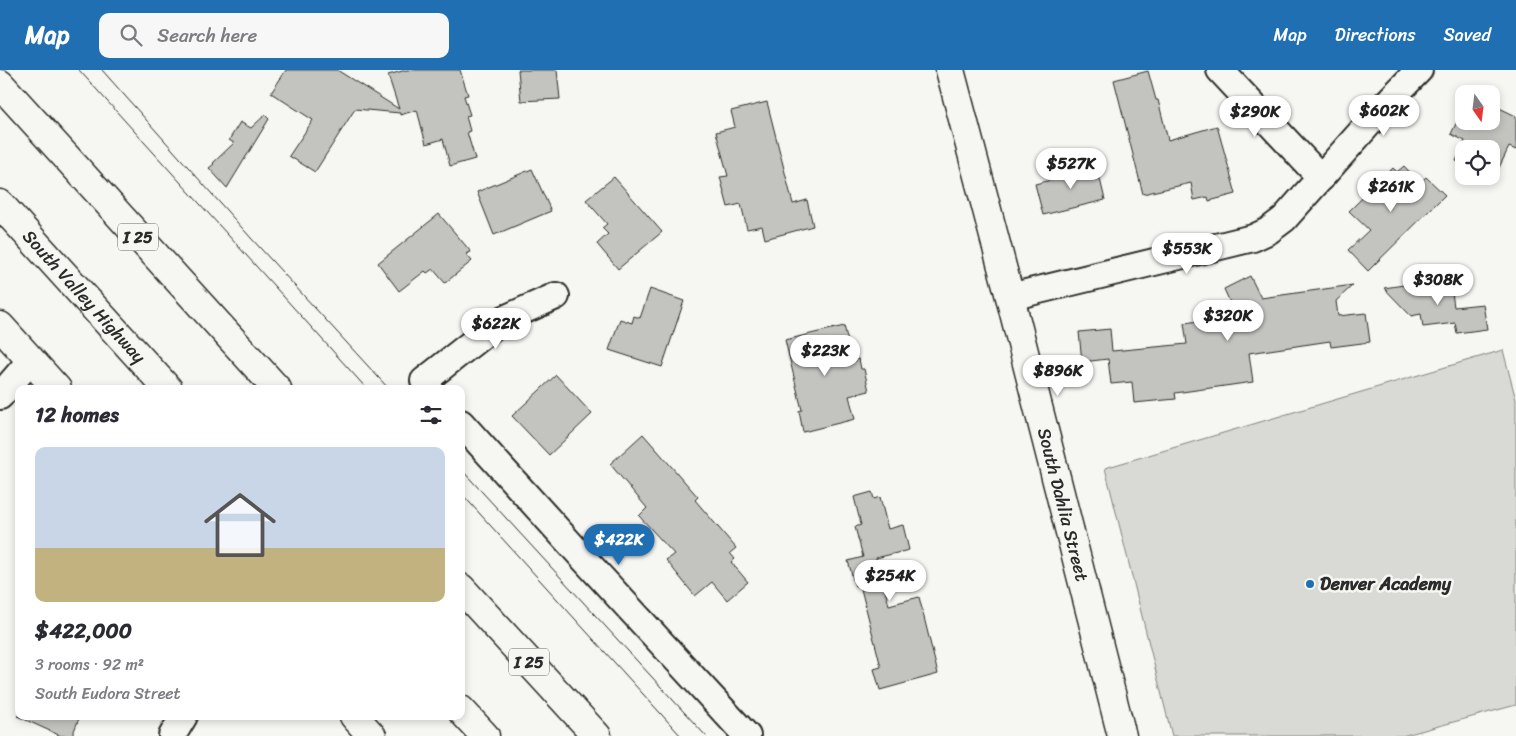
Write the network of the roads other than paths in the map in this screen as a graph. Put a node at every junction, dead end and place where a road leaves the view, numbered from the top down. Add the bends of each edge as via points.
1 (950, 70) edge
2 (1220, 70) edge
3 (1419, 70) edge
4 (0, 84) edge
5 (1321, 178) junction
6 (0, 204) edge
7 (556, 296) dead end
8 (1010, 297) junction
9 (0, 326) edge
10 (31, 360) junction
11 (53, 385) edge
12 (164, 385) edge
13 (273, 385) edge
14 (427, 385) edge
15 (0, 396) edge
16 (465, 427) edge
17 (465, 592) edge
18 (465, 714) edge
19 (182, 720) edge
20 (358, 720) edge
21 (172, 736) edge
22 (372, 736) edge
23 (485, 736) edge
24 (597, 736) edge
25 (748, 736) edge
26 (1122, 736) edge

1 - 8 main road, South Dahlia Street
2 - 5 street
3 - 5 street
4 - 13 main road, I 25
5 - 8 street via 1284,219 1252,238
6 - 12 main road, South Valley Highway
7 - 14 street via 500,320
8 - 26 main road, South Dahlia Street
9 - 10 main road
10 - 11 main road
10 - 15 street
16 - 25 street
17 - 24 main road, I 25
18 - 23 main road
19 - 21 street
20 - 22 main road

